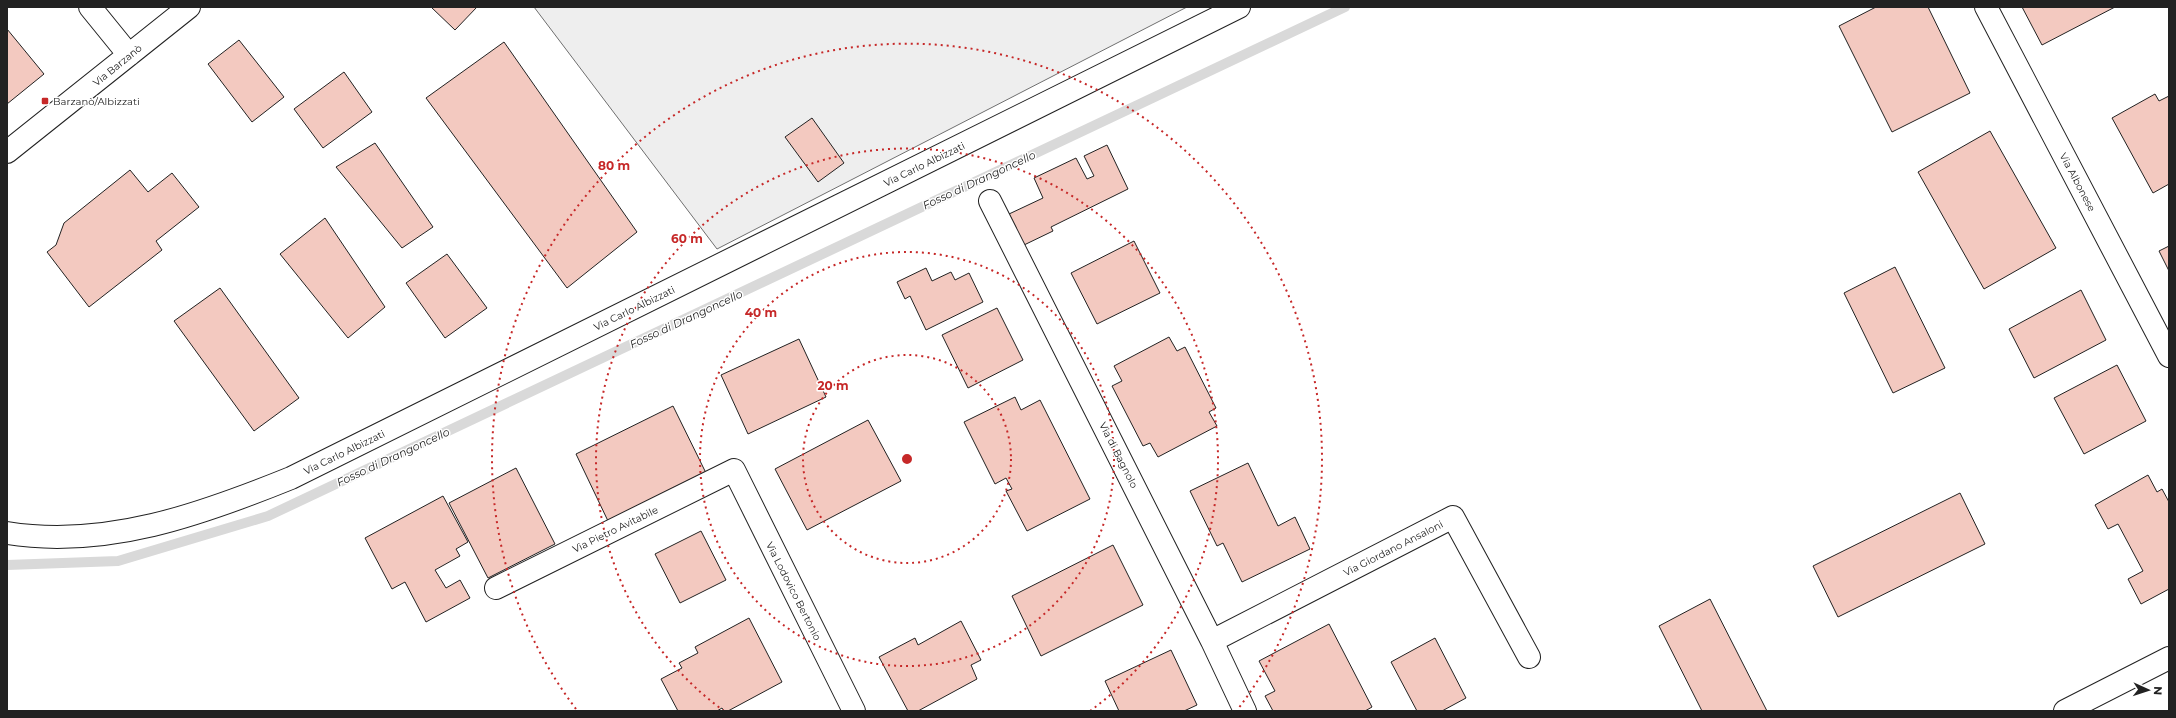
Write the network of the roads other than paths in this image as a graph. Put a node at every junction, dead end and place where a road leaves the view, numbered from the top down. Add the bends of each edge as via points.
1 (90, 7) edge
2 (189, 7) edge
3 (1239, 7) edge
4 (1986, 7) edge
5 (129, 55) junction
6 (7, 152) edge
7 (990, 200) dead end
8 (2169, 356) edge
9 (734, 470) joint
10 (7, 533) edge
11 (496, 588) dead end
12 (1212, 641) junction
13 (1530, 657) dead end
14 (2169, 658) edge
15 (854, 711) edge
16 (1245, 711) edge
17 (2065, 711) edge

1 - 5 street
2 - 5 street, Via Barzanò
3 - 10 street, Via Carlo Albizzati via 292,478 210,509 133,530 67,537
4 - 8 street, Via Albonese
5 - 6 street, Via Barzanò
7 - 12 street, Via di Bagnolo
9 - 11 street, Via Pietro Avitabile
9 - 15 street, Via Lodovico Bertonio
12 - 13 street, Via Giordano Ansaloni via 1453,517
12 - 16 street, Via di Bagnolo
14 - 17 street

